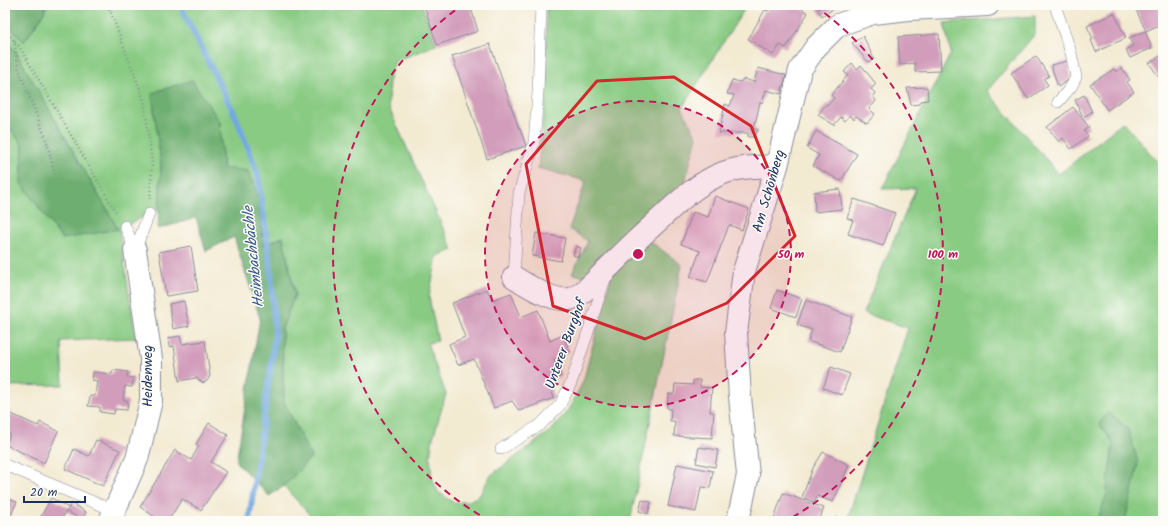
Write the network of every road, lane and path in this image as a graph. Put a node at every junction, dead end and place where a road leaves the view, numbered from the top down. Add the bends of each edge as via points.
1 (108, 5) edge
2 (541, 5) edge
3 (988, 5) edge
4 (1055, 5) edge
5 (5, 30) edge
6 (14, 40) junction
7 (1058, 102) dead end
8 (777, 166) junction
9 (55, 175) dead end
10 (149, 214) joint
11 (125, 226) joint
12 (135, 250) junction
13 (608, 268) junction
14 (514, 277) joint
15 (501, 450) dead end
16 (5, 465) edge
17 (112, 516) edge
18 (738, 521) edge

1 - 10 path via 144,100 152,162
2 - 14 lane via 534,143 519,193
3 - 8 street, Am Schönberg via 873,13 838,25 816,47 800,70
4 - 7 lane via 1076,77 1072,87
5 - 6 path
6 - 9 path via 19,70 46,140
6 - 11 path
8 - 13 street via 748,167 724,172 703,184 681,200
8 - 18 street, Am Schönberg via 744,271 736,333 748,475
10 - 12 lane, Heidenweg
11 - 12 lane, Heidenweg
12 - 17 street, Heidenweg via 151,359 151,401 137,459
13 - 14 street via 572,299 561,299 534,290
13 - 15 lane, Unterer Burghof via 571,382 560,404 540,425
16 - 17 lane

